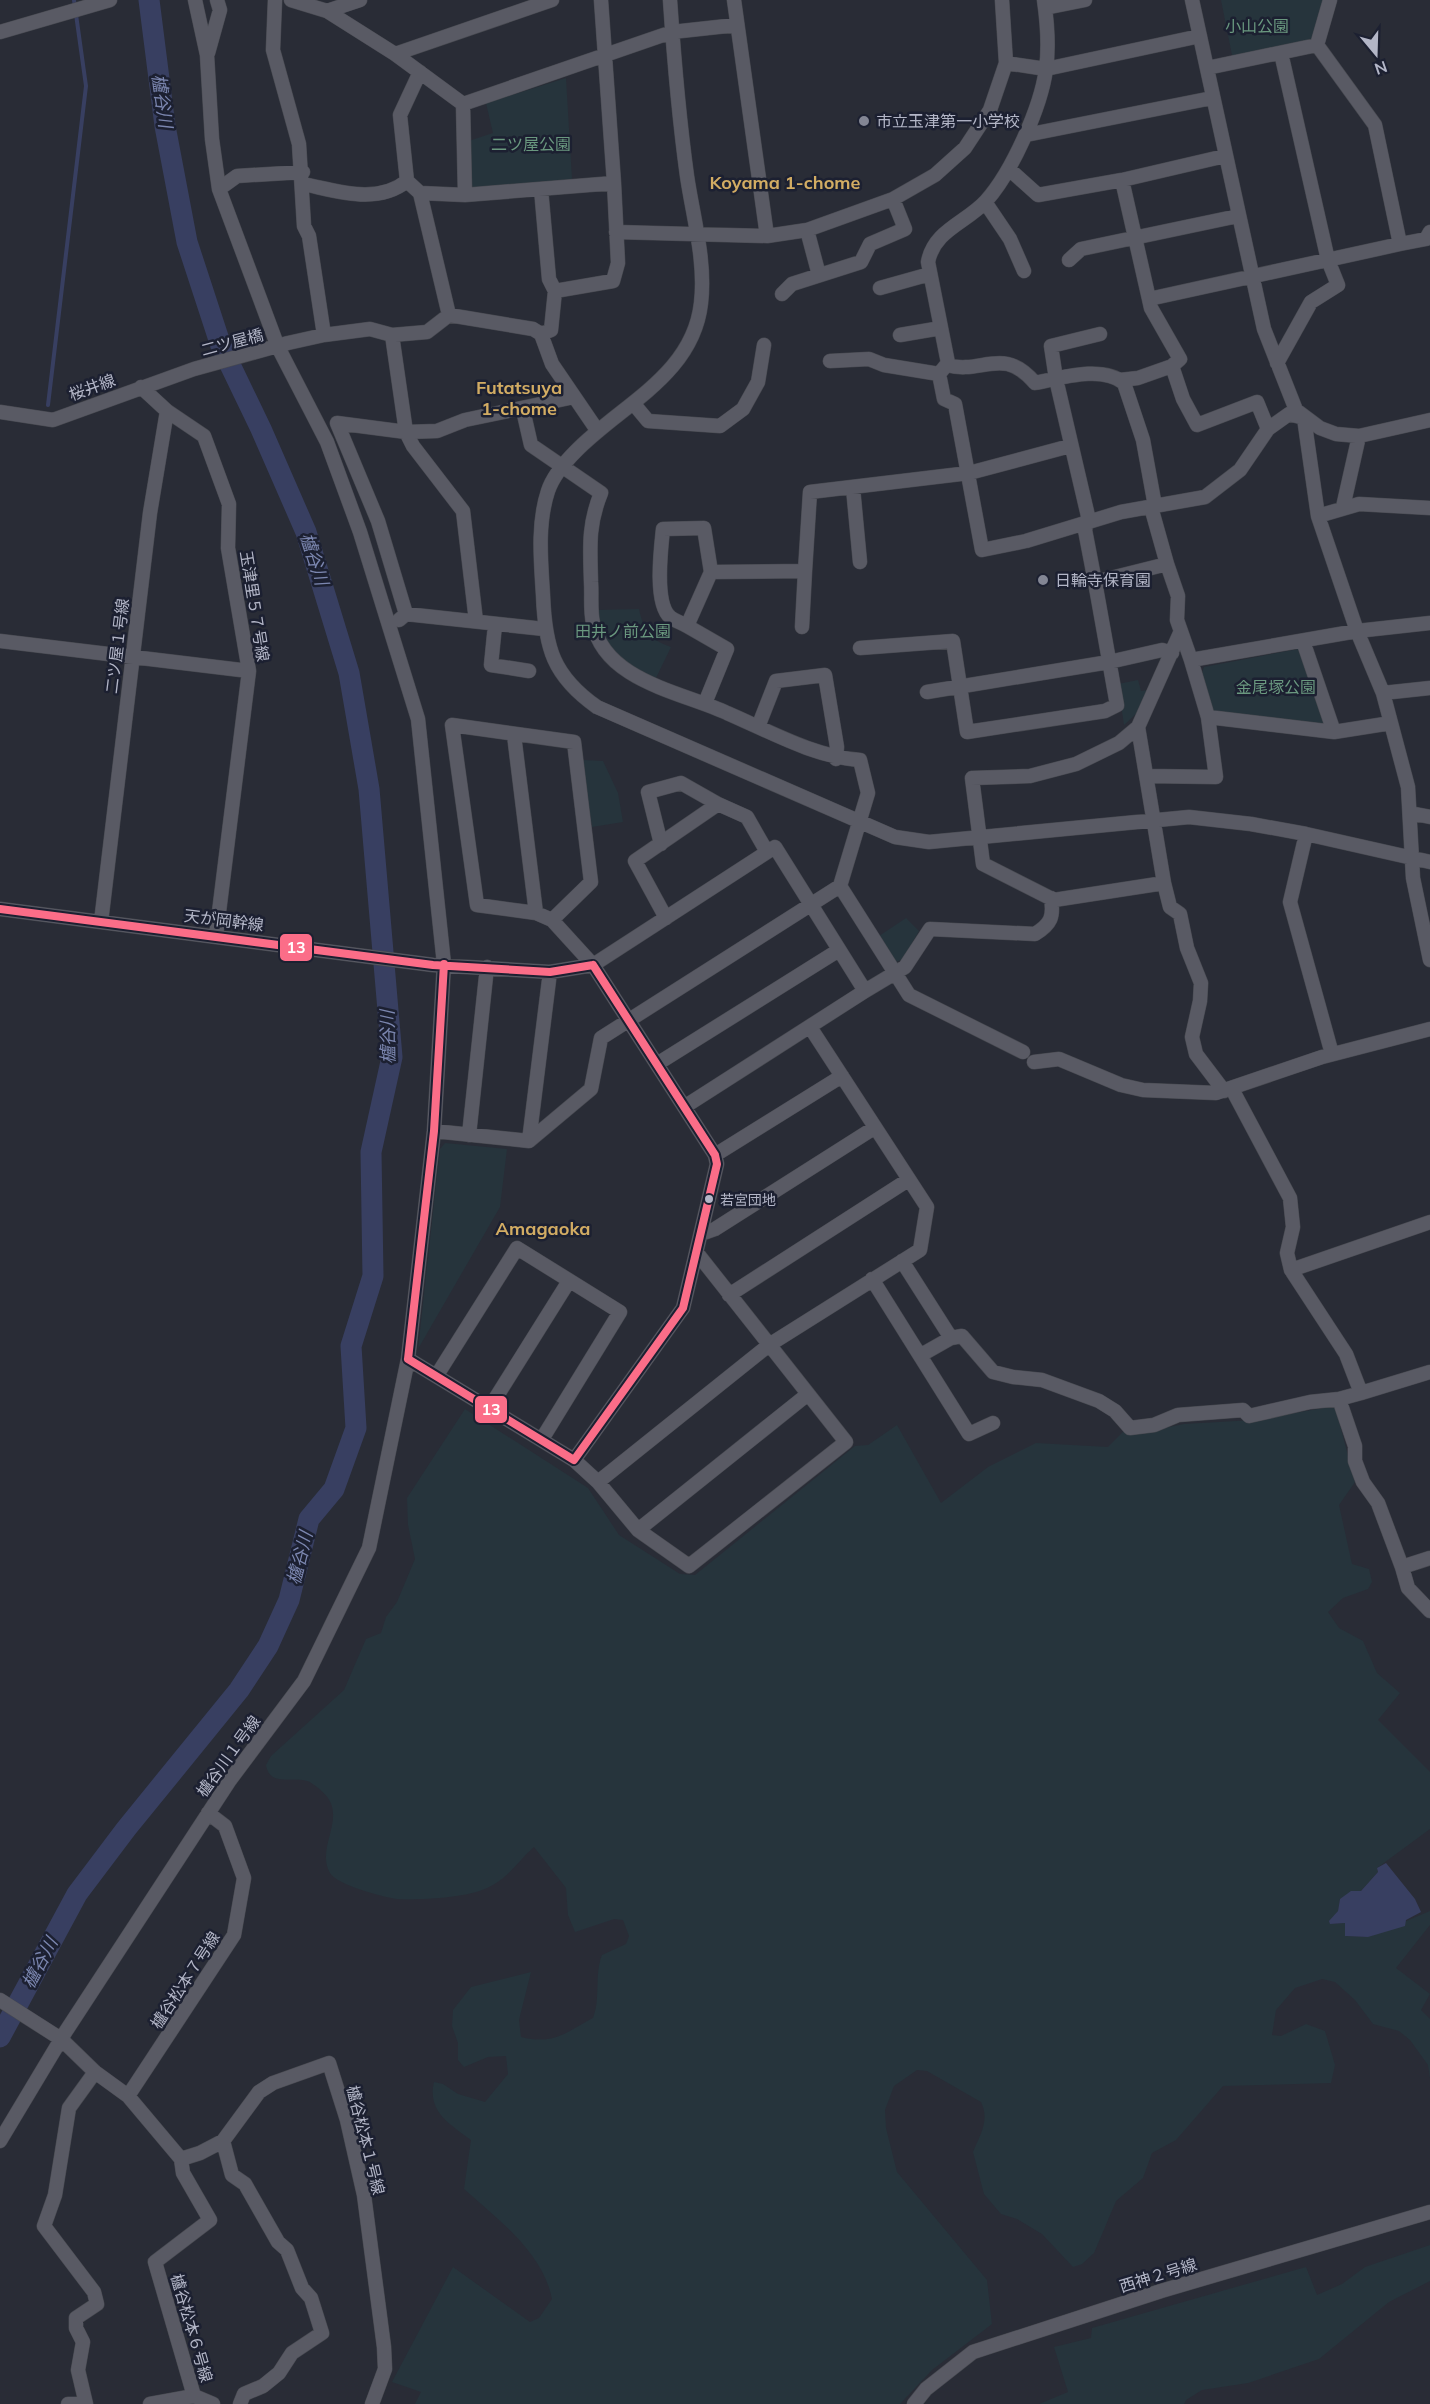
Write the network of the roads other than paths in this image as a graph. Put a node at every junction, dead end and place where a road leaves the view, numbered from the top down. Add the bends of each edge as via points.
1 (110, 0) edge
2 (195, 0) edge
3 (218, 0) edge
4 (275, 0) edge
5 (291, 0) edge
6 (360, 0) edge
7 (552, 0) edge
8 (601, 0) edge
9 (670, 0) edge
10 (734, 0) edge
11 (1002, 0) edge
12 (1085, 0) edge
13 (1192, 0) edge
14 (1330, 0) edge
15 (1044, 4) edge
16 (327, 11) junction
17 (736, 25) junction
18 (0, 32) edge
19 (672, 32) junction
20 (1200, 36) junction
21 (1317, 45) junction
22 (1281, 53) junction
23 (395, 54) junction
24 (605, 54) junction
25 (207, 55) junction
26 (1006, 63) junction
27 (1207, 68) junction
28 (1046, 69) junction
29 (420, 72) junction
30 (1212, 98) junction
31 (463, 104) junction
32 (1026, 135) junction
33 (1225, 156) junction
34 (1009, 169) junction
35 (303, 178) junction
36 (1122, 180) junction
37 (407, 181) junction
38 (614, 183) junction
39 (219, 189) junction
40 (541, 189) junction
41 (420, 193) junction
42 (465, 195) junction
43 (893, 199) junction
44 (985, 202) junction
45 (1238, 216) junction
46 (807, 230) junction
47 (616, 232) junction
48 (1430, 232) edge
49 (697, 235) junction
50 (767, 236) junction
51 (1135, 237) junction
52 (1400, 244) junction
53 (1069, 260) dead end
54 (1328, 260) junction
55 (1024, 271) dead end
56 (930, 274) junction
57 (819, 275) junction
58 (1251, 276) junction
59 (880, 288) dead end
60 (555, 291) junction
61 (782, 294) dead end
62 (1149, 299) junction
63 (449, 315) junction
64 (941, 328) junction
65 (324, 334) junction
66 (542, 334) junction
67 (1100, 334) dead end
68 (900, 335) dead end
69 (392, 336) junction
70 (764, 345) dead end
71 (274, 348) junction
72 (830, 361) dead end
73 (1277, 363) junction
74 (1172, 366) junction
75 (195, 369) joint
76 (943, 369) junction
77 (1056, 379) junction
78 (1120, 380) junction
79 (141, 387) junction
80 (574, 397) junction
81 (633, 403) junction
82 (523, 410) junction
83 (167, 411) junction
84 (0, 412) edge
85 (1305, 417) junction
86 (1430, 420) edge
87 (1268, 429) junction
88 (597, 430) junction
89 (406, 432) junction
90 (1359, 436) junction
91 (1070, 446) junction
92 (562, 465) junction
93 (969, 473) junction
94 (853, 488) junction
95 (1153, 506) junction
96 (1342, 507) junction
97 (1430, 508) edge
98 (1318, 516) junction
99 (1084, 524) junction
100 (860, 562) dead end
101 (1167, 564) junction
102 (805, 571) junction
103 (711, 572) junction
104 (1095, 582) junction
105 (406, 614) junction
106 (476, 621) junction
107 (1430, 623) edge
108 (495, 625) junction
109 (687, 626) junction
110 (802, 627) dead end
111 (390, 628) junction
112 (544, 629) junction
113 (1358, 631) junction
114 (1180, 633) junction
115 (0, 641) edge
116 (1303, 641) junction
117 (860, 648) dead end
118 (1172, 653) junction
119 (132, 657) junction
120 (1191, 660) junction
121 (1109, 662) junction
122 (249, 671) junction
123 (529, 671) dead end
124 (961, 685) junction
125 (1430, 688) edge
126 (927, 692) dead end
127 (1383, 693) junction
128 (705, 703) junction
129 (1208, 717) junction
130 (1391, 723) junction
131 (758, 727) junction
132 (1138, 727) junction
133 (1334, 732) junction
134 (514, 735) junction
135 (836, 759) junction
136 (1147, 776) junction
137 (718, 804) junction
138 (1410, 813) junction
139 (1430, 817) edge
140 (1153, 819) junction
141 (857, 822) junction
142 (1306, 834) junction
143 (978, 838) junction
144 (661, 843) junction
145 (771, 850) junction
146 (1412, 858) junction
147 (1430, 862) edge
148 (1164, 883) junction
149 (840, 886) junction
150 (1051, 898) junction
151 (810, 903) junction
152 (0, 909) edge
153 (536, 913) junction
154 (666, 918) junction
155 (552, 920) junction
156 (101, 922) junction
157 (1427, 925) edge
158 (216, 936) junction
159 (839, 950) junction
160 (1430, 960) edge
161 (438, 964) junction
162 (593, 965) junction
163 (487, 967) junction
164 (550, 972) junction
165 (896, 973) junction
166 (865, 991) junction
167 (629, 1020) junction
168 (810, 1026) junction
169 (1430, 1029) edge
170 (1023, 1052) dead end
171 (1332, 1054) junction
172 (1034, 1062) dead end
173 (657, 1064) junction
174 (842, 1076) junction
175 (1228, 1090) junction
176 (684, 1107) junction
177 (874, 1128) junction
178 (434, 1131) junction
179 (470, 1135) junction
180 (529, 1141) junction
181 (715, 1155) junction
182 (908, 1180) junction
183 (1430, 1222) edge
184 (701, 1234) junction
185 (697, 1253) junction
186 (902, 1261) junction
187 (1291, 1270) junction
188 (872, 1279) junction
189 (569, 1281) junction
190 (729, 1295) junction
191 (951, 1338) junction
192 (769, 1345) junction
193 (921, 1355) junction
194 (408, 1359) junction
195 (1430, 1372) edge
196 (437, 1375) junction
197 (808, 1394) junction
198 (1361, 1394) junction
199 (1339, 1399) junction
200 (490, 1407) junction
201 (993, 1423) dead end
202 (542, 1439) junction
203 (574, 1460) junction
204 (597, 1482) junction
205 (638, 1530) junction
206 (1430, 1558) edge
207 (1402, 1567) junction
208 (1430, 1611) edge
209 (208, 1813) junction
210 (0, 2000) edge
211 (61, 2039) junction
212 (95, 2072) junction
213 (128, 2096) junction
214 (223, 2140) junction
215 (0, 2141) edge
216 (181, 2159) junction
217 (1430, 2212) edge
218 (194, 2396) junction
219 (68, 2404) edge
220 (84, 2404) edge
221 (150, 2404) edge
222 (213, 2404) edge
223 (240, 2404) edge
224 (372, 2404) edge
225 (914, 2404) edge

1 - 18 street
2 - 25 street
3 - 25 street via 220,10
4 - 35 street via 273,50 299,144
5 - 16 street
6 - 16 street
7 - 23 street
8 - 24 street
9 - 19 street
10 - 17 street
11 - 26 street
12 - 15 street
13 - 20 street
14 - 21 street
15 - 28 street
16 - 23 street
17 - 19 street
17 - 50 street
19 - 24 street
19 - 49 street
20 - 27 street
20 - 28 street
21 - 22 street
21 - 52 street via 1375,125
22 - 27 street
22 - 54 street
23 - 29 street
24 - 31 street
24 - 38 street
25 - 39 street, 櫨谷川１号線
26 - 28 street
26 - 43 street via 990,111 965,148 935,175
27 - 30 street
28 - 32 street
29 - 31 street
29 - 37 street via 400,115
30 - 32 street
30 - 33 street
31 - 42 street
32 - 34 street
33 - 36 street
33 - 45 street
34 - 36 street via 1038,195
34 - 44 street
35 - 37 street via 361,195 396,190
35 - 39 street via 237,176
35 - 65 street via 304,226 309,236
36 - 51 street
37 - 41 street
38 - 40 street
38 - 47 street
39 - 71 street, 櫨谷川１号線
40 - 42 street
40 - 60 street via 549,279
41 - 42 street
41 - 63 street
43 - 46 street
43 - 57 street via 905,229 870,244 861,262
44 - 55 street via 1010,239
44 - 56 street via 931,246
45 - 51 street
45 - 58 street
46 - 50 street
46 - 57 street
47 - 49 street
47 - 60 street via 618,263 613,281
48 - 52 street via 1426,239
49 - 50 street
49 - 81 street via 701,303 691,339 672,368
51 - 53 street via 1081,249
51 - 62 street
52 - 54 street
54 - 58 street
54 - 73 street via 1338,285 1311,302
56 - 59 street
56 - 64 street
57 - 61 street via 792,284
58 - 62 street
58 - 73 street
60 - 66 street via 551,330
62 - 74 street via 1180,359
63 - 66 street via 533,328
63 - 69 street, 二ツ屋橋 via 427,332
64 - 68 street
64 - 76 street
65 - 69 street, 二ツ屋橋 via 370,329
65 - 71 street, 二ツ屋橋
66 - 80 street via 552,364
67 - 77 street via 1051,346
69 - 89 street
70 - 81 street via 759,382 743,409 720,426 648,421
71 - 75 street, 二ツ屋橋
71 - 111 street, 櫨谷川１号線 via 327,442
72 - 76 street via 869,359 884,365
73 - 85 street via 1296,410
74 - 78 street
74 - 87 street via 1197,425 1257,402
75 - 79 street, 桜井線
76 - 77 street via 988,362 1023,369 1035,383
76 - 93 street via 944,399 956,404
77 - 78 street via 1104,374
77 - 91 street
78 - 95 street via 1143,440
79 - 83 street
79 - 84 street, 桜井線 via 53,420
80 - 82 street
80 - 88 street
81 - 88 street
82 - 89 street via 465,420 437,431
82 - 92 street via 531,445
83 - 119 street, 二ツ屋１号線
83 - 122 street, 玉津里５７号線 via 204,436 229,504 228,548
85 - 87 street via 1289,414
85 - 90 street via 1336,434
85 - 98 street
86 - 90 street
87 - 95 street via 1240,470 1205,497
88 - 92 street
89 - 105 street via 337,423 378,521
89 - 106 street via 463,511
90 - 96 street
91 - 93 street
91 - 99 street via 1088,516
92 - 112 street via 548,489 543,512
92 - 128 street via 601,493 589,531 593,623 600,642 622,668
93 - 94 street
93 - 99 street via 982,550 1026,542
94 - 100 street
94 - 102 street via 810,492
95 - 99 street
95 - 101 street
96 - 97 street via 1359,504
96 - 98 street
98 - 113 street
99 - 104 street
101 - 104 street
101 - 114 street via 1178,596
102 - 103 street
102 - 110 street
103 - 109 street
103 - 109 street via 704,528 663,529 658,566 665,611
104 - 121 street
105 - 106 street
105 - 111 street
106 - 108 street
107 - 113 street
108 - 112 street
108 - 123 street via 491,665
109 - 128 street via 727,649
111 - 161 street, 櫨谷川１号線 via 418,719
112 - 141 street via 552,658 564,680 597,708
113 - 116 street
113 - 127 street
114 - 118 street
114 - 120 street
115 - 119 street
116 - 120 street
116 - 133 street
117 - 124 street via 953,641
118 - 121 street via 1162,650
118 - 132 street
119 - 122 street
119 - 156 street, 二ツ屋１号線
120 - 129 street
121 - 124 street
121 - 124 street via 1118,705 1106,711 967,732
122 - 158 street, 玉津里５７号線
124 - 126 street
125 - 127 street
127 - 130 street
128 - 131 street
129 - 133 street
129 - 136 street via 1216,777
130 - 133 street
130 - 138 street via 1408,787
131 - 135 street
131 - 135 street via 776,681 825,675
132 - 136 street
132 - 143 street via 1119,743 1076,764 1030,776 972,778
134 - 153 street
134 - 153 street via 453,725 477,905
134 - 155 street via 574,742 591,882
135 - 141 street via 860,760 868,793
136 - 140 street
137 - 144 street
137 - 144 street via 681,783 648,792
137 - 145 street via 747,817
138 - 139 street
138 - 146 street
140 - 142 street via 1217,819
140 - 143 street
140 - 148 street
141 - 143 street via 895,837 929,842
141 - 149 street
142 - 146 street
142 - 171 street via 1290,902
143 - 150 street via 983,864
144 - 154 street via 635,861
145 - 151 street
145 - 154 street
146 - 147 street
146 - 157 street via 1413,878
148 - 150 street
148 - 175 street via 1170,907 1180,914 1186,948 1201,983 1192,1037 1196,1054
149 - 151 street
149 - 165 street
150 - 165 street via 1053,916 1035,934 930,929
151 - 159 street
151 - 167 street
152 - 156 street, 天が岡幹線
153 - 155 street
154 - 162 street
155 - 162 street
156 - 158 street, 天が岡幹線
157 - 160 street
158 - 161 street, 天が岡幹線
159 - 166 street
159 - 173 street
161 - 163 street, 天が岡幹線
161 - 178 street, 櫨谷川１号線
162 - 164 street, 天が岡幹線
162 - 167 street
163 - 164 street, 天が岡幹線
163 - 179 street
164 - 180 street
165 - 166 street
165 - 170 street via 909,995
166 - 168 street
167 - 173 street
167 - 180 street via 601,1038 591,1089
168 - 174 street
168 - 176 street
169 - 171 street
171 - 175 street
172 - 175 street via 1059,1059 1143,1090 1191,1094
173 - 176 street
174 - 177 street
174 - 181 street
175 - 187 street via 1290,1198 1293,1227 1287,1253
176 - 181 street
177 - 182 street
177 - 184 street via 715,1229
178 - 179 street
178 - 194 street, 櫨谷川１号線
179 - 180 street
181 - 184 street via 717,1164
182 - 186 street via 927,1207 920,1250
182 - 190 street
183 - 187 street
184 - 185 street
185 - 190 street
185 - 203 street via 683,1308
186 - 188 street
186 - 191 street
187 - 198 street via 1346,1354
188 - 192 street
188 - 193 street
189 - 196 street via 517,1248
189 - 200 street
189 - 202 street via 621,1312
190 - 192 street
191 - 193 street
191 - 199 street via 962,1336 993,1372 1042,1380 1099,1401 1130,1428 1154,1425 1178,1415 1243,1410 1249,1416
192 - 197 street
192 - 204 street
193 - 201 street via 969,1434
194 - 196 street
194 - 209 street, 櫨谷川１号線 via 369,1548 304,1681
195 - 198 street
196 - 200 street
197 - 205 street
197 - 205 street via 846,1442 689,1566
198 - 199 street
199 - 207 street via 1355,1446 1355,1461 1363,1482 1378,1503
200 - 202 street
202 - 203 street
203 - 204 street
204 - 205 street
206 - 207 street
207 - 208 street via 1408,1588
209 - 211 street, 櫨谷川１号線
209 - 213 street, 櫨谷松本７号線 via 225,1826 244,1878 234,1935
210 - 211 street
211 - 212 street
211 - 215 street, 櫨谷川１号線
212 - 213 street
212 - 220 street via 69,2108 55,2195 44,2226 94,2292 97,2304 76,2318 83,2342 78,2370
213 - 216 street
214 - 216 street, 櫨谷松本１号線
214 - 223 street via 232,2175 246,2184 278,2242 287,2250 302,2288 311,2298 322,2333 292,2353 271,2380 244,2394
214 - 224 street, 櫨谷松本１号線 via 259,2092 329,2063 364,2195 380,2314 385,2368
216 - 218 street, 櫨谷松本６号線 via 183,2173 210,2220 156,2262
217 - 225 street, 西神２号線 via 1161,2291 974,2352 926,2389
218 - 221 street
218 - 222 street
219 - 220 street

